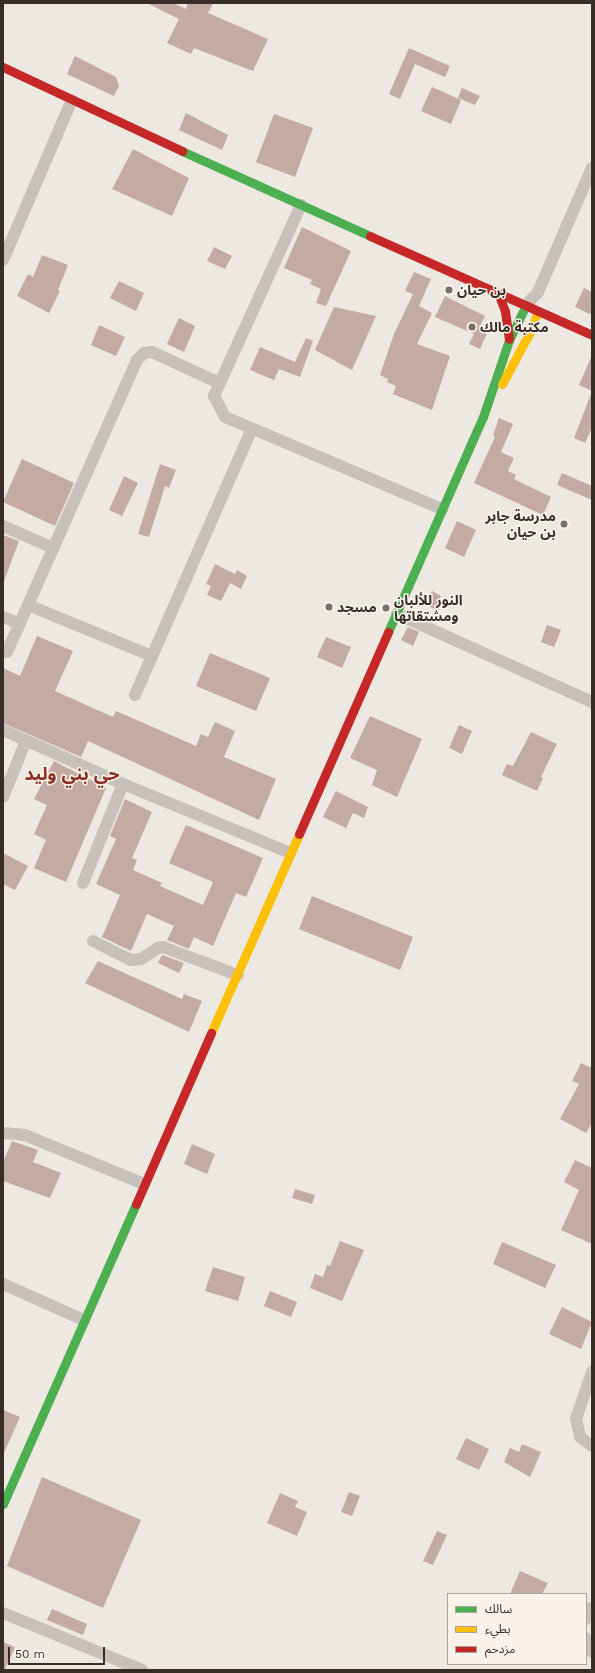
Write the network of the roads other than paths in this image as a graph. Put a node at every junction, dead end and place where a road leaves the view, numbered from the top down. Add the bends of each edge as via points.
1 (3, 67) edge
2 (72, 100) junction
3 (592, 168) edge
4 (302, 205) junction
5 (3, 260) edge
6 (538, 292) junction
7 (498, 293) junction
8 (526, 305) junction
9 (538, 311) junction
10 (557, 319) junction
11 (592, 335) edge
12 (509, 340) junction
13 (523, 345) junction
14 (219, 383) junction
15 (483, 417) junction
16 (252, 429) junction
17 (442, 509) junction
18 (3, 526) edge
19 (53, 548) junction
20 (28, 605) junction
21 (397, 614) junction
22 (3, 617) edge
23 (20, 624) junction
24 (7, 652) dead end
25 (152, 656) junction
26 (135, 695) dead end
27 (592, 702) edge
28 (3, 730) edge
29 (26, 741) junction
30 (123, 784) junction
31 (3, 797) edge
32 (290, 853) junction
33 (83, 883) dead end
34 (93, 941) dead end
35 (238, 975) junction
36 (3, 1133) edge
37 (144, 1184) junction
38 (3, 1284) edge
39 (84, 1320) junction
40 (592, 1372) edge
41 (592, 1446) edge
42 (4, 1497) edge
43 (592, 1607) edge
44 (3, 1613) edge
45 (587, 1617) edge
46 (587, 1640) edge
47 (592, 1652) edge
48 (142, 1670) edge

1 - 2 main road
2 - 4 main road
2 - 5 street
3 - 6 street
4 - 7 main road
4 - 14 street
6 - 8 street
6 - 9 street
7 - 8 main road
7 - 12 main road via 505,311
8 - 9 main road
8 - 12 main road
9 - 10 main road
9 - 13 main road
10 - 11 main road
10 - 13 main road
12 - 15 main road
13 - 15 main road
14 - 16 street via 214,396 225,417
14 - 19 street via 152,352 144,352
15 - 17 main road
16 - 17 street
16 - 25 street
17 - 21 main road
18 - 19 street
19 - 20 street
20 - 23 street
20 - 25 street
21 - 27 street
21 - 32 main road
22 - 23 street
23 - 24 street
25 - 26 street
28 - 29 street
29 - 30 street
29 - 31 street
30 - 32 street
30 - 33 street
32 - 35 main road
34 - 35 street via 131,960 141,959 163,947
35 - 37 main road
36 - 37 street via 25,1135
37 - 39 main road
38 - 39 street
39 - 42 main road
40 - 41 street via 576,1420 580,1437
43 - 45 street
44 - 48 street
46 - 47 street

